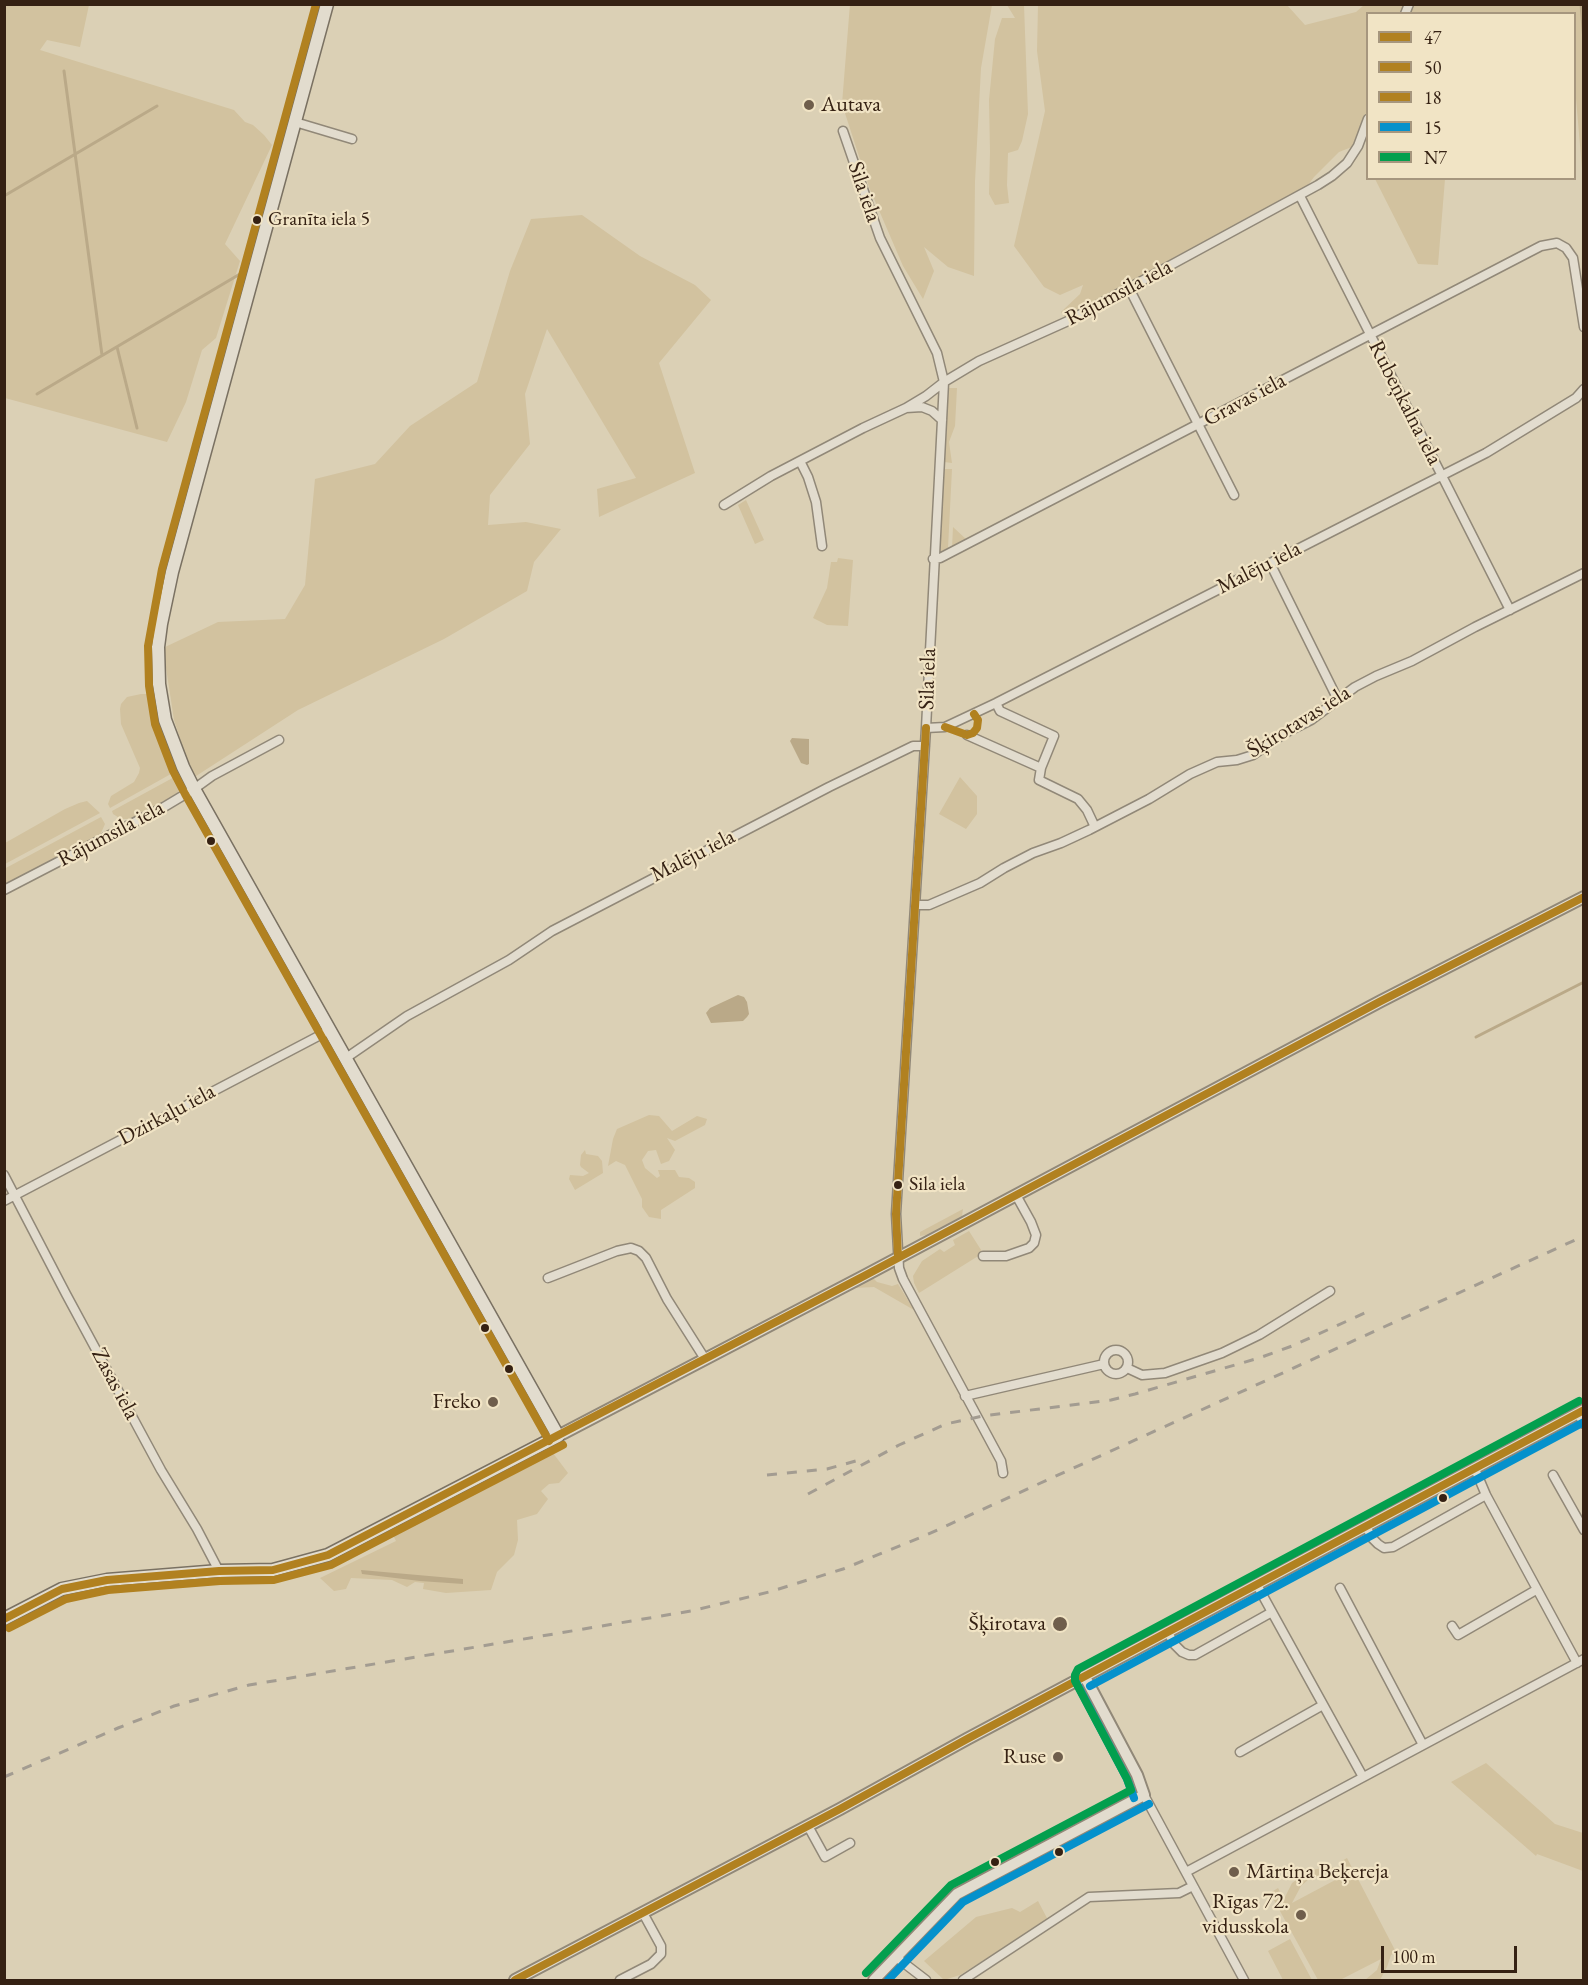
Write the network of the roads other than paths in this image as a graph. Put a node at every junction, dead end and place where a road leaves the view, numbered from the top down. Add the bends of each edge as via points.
1 (327, 4) edge
2 (295, 122) junction
3 (1366, 124) edge
4 (843, 131) dead end
5 (352, 139) dead end
6 (1300, 196) junction
7 (1129, 288) junction
8 (1584, 327) edge
9 (1370, 335) junction
10 (944, 382) junction
11 (1584, 389) edge
12 (906, 408) junction
13 (942, 420) junction
14 (1198, 425) junction
15 (800, 461) junction
16 (1441, 475) junction
17 (1234, 495) dead end
18 (724, 505) dead end
19 (822, 546) dead end
20 (933, 559) junction
21 (1270, 563) junction
22 (1584, 573) edge
23 (1510, 610) junction
24 (1338, 700) junction
25 (996, 703) junction
26 (926, 728) junction
27 (968, 735) dead end
28 (279, 740) dead end
29 (925, 746) junction
30 (1041, 768) junction
31 (194, 789) junction
32 (1095, 827) junction
33 (4, 890) edge
34 (1584, 897) edge
35 (915, 905) junction
36 (330, 1030) junction
37 (346, 1058) junction
38 (4, 1175) edge
39 (15, 1195) junction
40 (1016, 1195) junction
41 (4, 1201) edge
42 (984, 1256) dead end
43 (898, 1257) junction
44 (548, 1278) dead end
45 (1330, 1291) dead end
46 (705, 1359) junction
47 (1104, 1364) junction
48 (1127, 1368) junction
49 (964, 1396) junction
50 (1581, 1411) edge
51 (1584, 1424) edge
52 (558, 1436) junction
53 (1475, 1469) junction
54 (1003, 1473) dead end
55 (1553, 1475) dead end
56 (1486, 1495) junction
57 (1366, 1526) junction
58 (1584, 1530) edge
59 (219, 1571) junction
60 (1257, 1585) junction
61 (1536, 1590) junction
62 (1339, 1592) dead end
63 (1272, 1612) junction
64 (4, 1619) edge
65 (1452, 1626) dead end
66 (1167, 1632) junction
67 (1580, 1661) edge
68 (1084, 1677) junction
69 (1323, 1705) junction
70 (1423, 1744) junction
71 (1240, 1752) dead end
72 (1363, 1777) junction
73 (1144, 1795) junction
74 (808, 1826) junction
75 (850, 1843) dead end
76 (1186, 1872) junction
77 (1193, 1886) junction
78 (643, 1913) junction
79 (896, 1957) junction
80 (515, 1980) edge
81 (620, 1980) edge
82 (874, 1980) edge
83 (926, 1980) edge
84 (963, 1980) edge
85 (1244, 1980) edge

1 - 2 main road
2 - 5 street
2 - 31 main road via 161,624 157,664 165,720
3 - 6 street, Rājumsila iela via 1347,163
4 - 10 street, Sila iela via 880,237 937,353
6 - 7 street, Rājumsila iela
6 - 9 street, Rubeņkalna iela
7 - 10 street, Rājumsila iela
7 - 14 street
8 - 9 street, Gravas iela via 1573,258 1557,243 1541,246
9 - 14 street, Gravas iela
9 - 16 street, Rubeņkalna iela
10 - 12 street, Rājumsila iela
10 - 13 street, Sila iela
11 - 16 street, Malēju iela via 1518,435
12 - 13 street via 922,407
12 - 15 street, Rājumsila iela
13 - 20 street, Sila iela
14 - 17 street
14 - 20 street, Gravas iela
15 - 18 street, Rājumsila iela
15 - 19 street via 816,502
16 - 21 street, Malēju iela
16 - 23 street, Rubeņkalna iela
20 - 26 street, Sila iela
21 - 24 street
21 - 25 street, Malēju iela
22 - 23 street, Šķirotavas iela
23 - 24 street, Šķirotavas iela via 1376,676
24 - 32 street, Šķirotavas iela via 1253,755 1217,762 1190,774
25 - 26 street, Malēju iela via 945,727
25 - 30 street via 1000,711 1054,736
26 - 29 street, Sila iela
27 - 30 street
28 - 31 street, Rājumsila iela
29 - 35 street, Sila iela
29 - 37 street, Malēju iela via 913,746 829,787 558,927 509,960 407,1016
30 - 32 street via 1039,780 1078,799
31 - 33 street, Rājumsila iela
31 - 36 main road
32 - 35 street, Šķirotavas iela via 1033,853 961,892 929,905
34 - 40 street
35 - 43 street, Sila iela via 896,1214
36 - 37 main road
36 - 39 street, Dzirkaļu iela
37 - 52 main road
38 - 39 street, Zasas iela
39 - 41 street, Dzirkaļu iela
39 - 59 street, Zasas iela
40 - 42 street via 1031,1221 1036,1235 1034,1243 1006,1256
40 - 43 street
43 - 46 street
43 - 49 street, Sila iela via 903,1279
44 - 46 street via 617,1251 639,1251
45 - 48 street via 1222,1353 1165,1373 1142,1375
46 - 52 street
47 - 48 street via 1116,1374
47 - 48 street via 1109,1352 1119,1350 1127,1356
47 - 49 street
49 - 54 street, Sila iela via 1001,1461
50 - 51 street
50 - 53 street
52 - 59 main road via 328,1555 273,1570
53 - 56 street
53 - 57 street
55 - 58 street
56 - 57 street via 1393,1546 1384,1548 1378,1544
56 - 61 street
57 - 60 street
59 - 64 main road via 107,1580 62,1589
60 - 63 street
60 - 66 street
61 - 65 street via 1458,1635
61 - 67 street
62 - 70 street
63 - 66 street via 1195,1655 1182,1652
63 - 69 street
66 - 68 street
67 - 70 street
68 - 73 street
68 - 74 street
69 - 71 street
69 - 72 street
70 - 72 street
72 - 76 street
73 - 76 street
73 - 79 street via 957,1894
74 - 75 street via 825,1857
74 - 78 street
76 - 77 street
77 - 84 street via 1179,1893 1089,1897
77 - 85 street
78 - 80 street
78 - 81 street via 661,1954 651,1964
79 - 82 street
79 - 83 street

